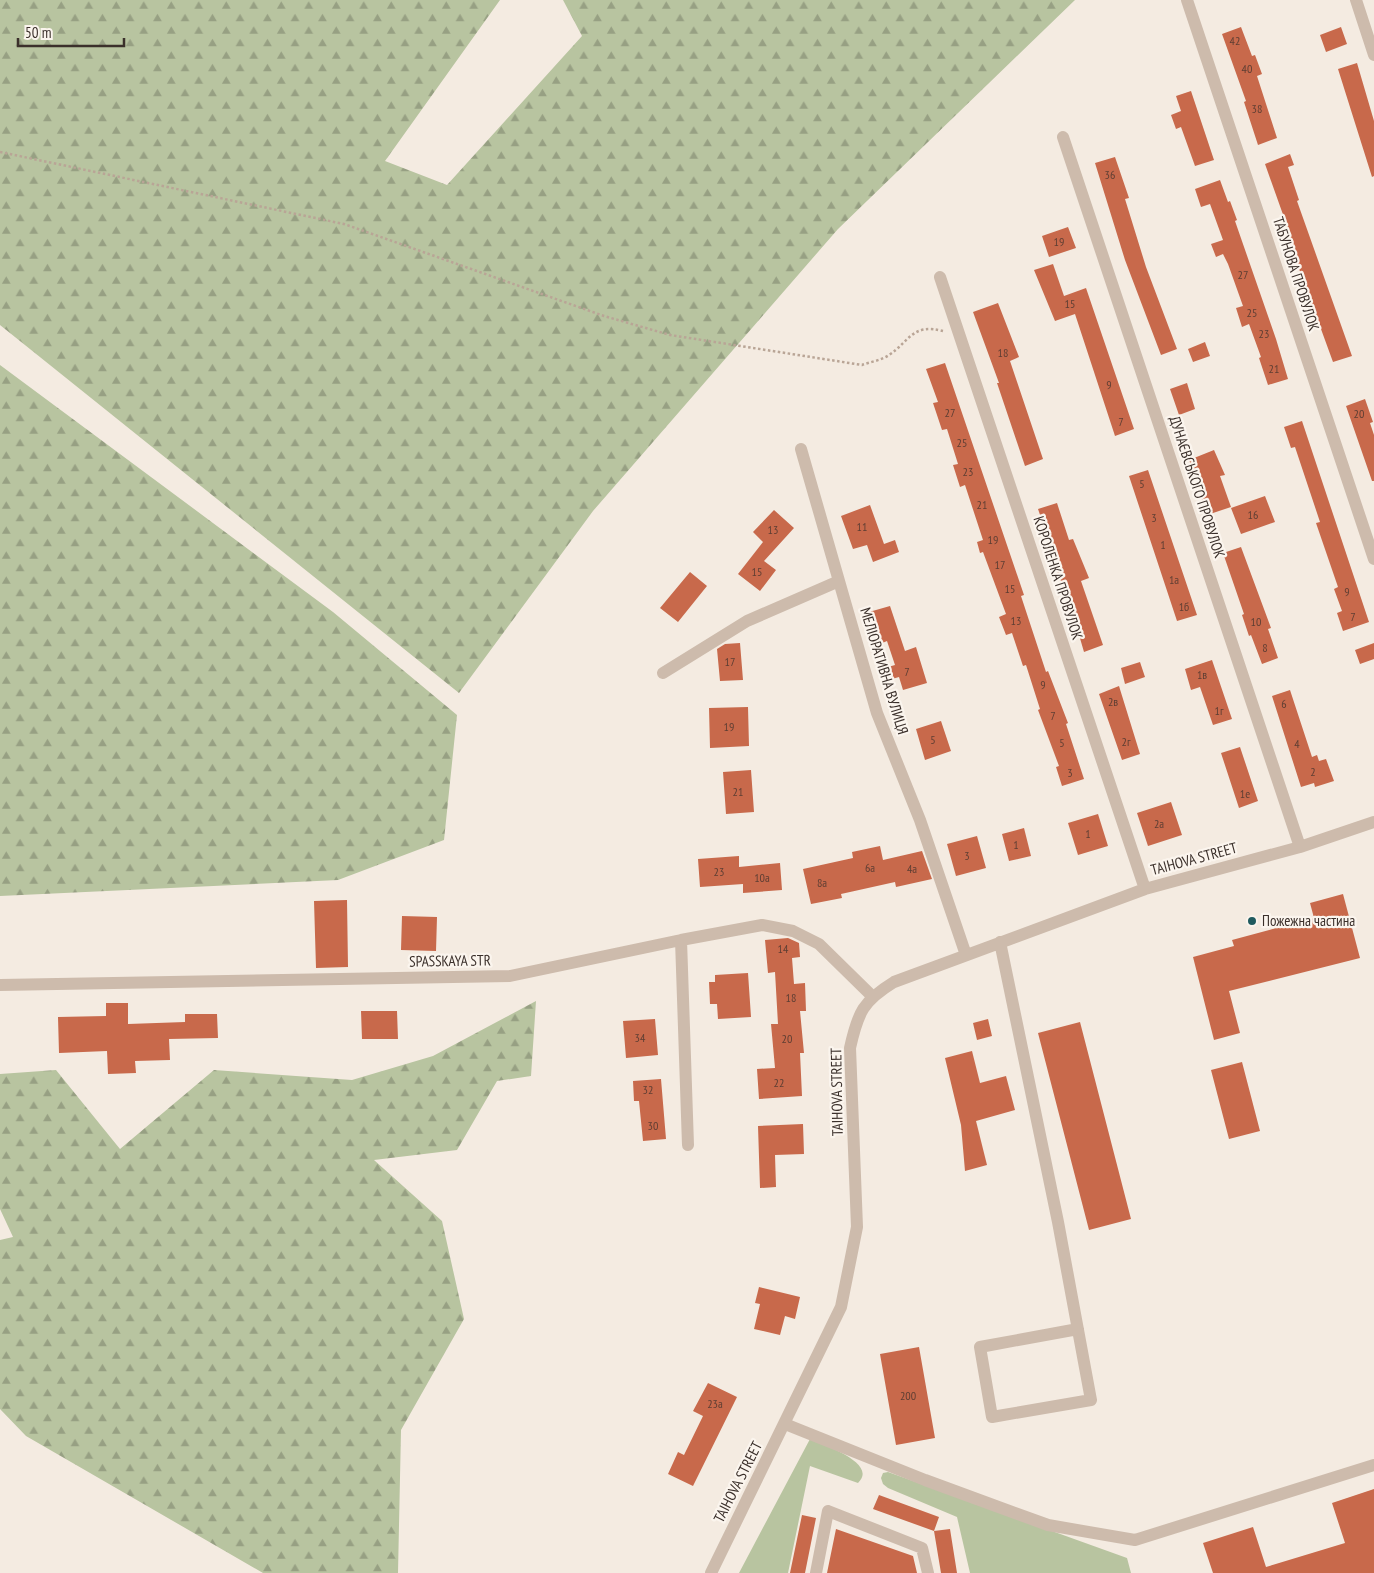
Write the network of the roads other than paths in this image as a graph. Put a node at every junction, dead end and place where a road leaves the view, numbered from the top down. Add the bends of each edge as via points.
1 (1187, 0) edge
2 (1356, 0) edge
3 (1374, 55) edge
4 (1063, 137) dead end
5 (940, 277) dead end
6 (801, 450) dead end
7 (1374, 559) edge
8 (839, 581) junction
9 (663, 673) dead end
10 (1374, 824) edge
11 (1300, 847) junction
12 (1145, 889) junction
13 (681, 940) junction
14 (1000, 942) junction
15 (966, 955) junction
16 (0, 986) edge
17 (872, 996) junction
18 (688, 1145) dead end
19 (1078, 1329) junction
20 (785, 1424) junction
21 (1374, 1465) edge
22 (711, 1573) edge
23 (816, 1573) edge
24 (928, 1573) edge

1 - 7 street, ТАБУНОВА ПРОВУЛОК
2 - 3 street
4 - 11 street, ДУНАЄВСЬКОГО ПРОВУЛОК
5 - 12 street, КОРОЛЕНКА ПРОВУЛОК
6 - 8 street, МЕЛІОРАТИВНА ВУЛИЦЯ
8 - 9 street via 747,621
8 - 15 street, МЕЛІОРАТИВНА ВУЛИЦЯ via 877,713 920,820
10 - 11 street, TAIHOVA STREET
11 - 12 street, TAIHOVA STREET
12 - 14 street, TAIHOVA STREET
13 - 16 street, SPASSKAYA STR via 510,976
13 - 17 street, SPASSKAYA STR via 762,925 793,932 819,944
13 - 18 street
14 - 15 street, TAIHOVA STREET
14 - 19 street
15 - 17 street, TAIHOVA STREET via 894,982
17 - 20 street, TAIHOVA STREET via 856,1021 850,1048 857,1227 845,1290 841,1307
19 - 19 street via 1091,1400 992,1416 980,1347
20 - 21 street via 925,1480 1048,1524 1135,1540
20 - 22 street, TAIHOVA STREET
23 - 24 street via 828,1511 922,1548

